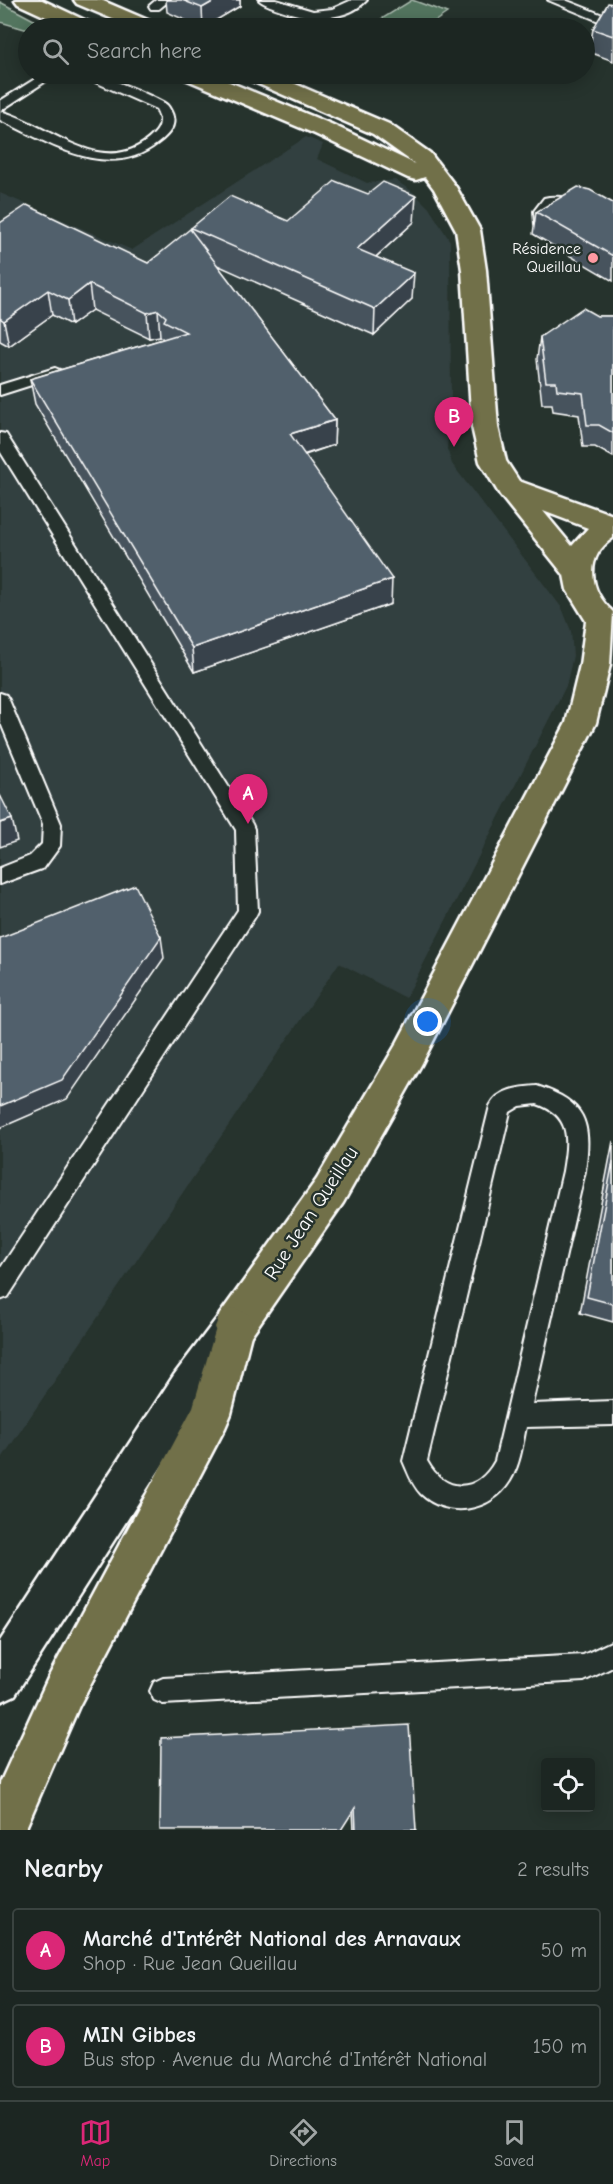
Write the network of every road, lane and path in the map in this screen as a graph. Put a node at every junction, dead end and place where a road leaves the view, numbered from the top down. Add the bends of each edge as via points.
1 (25, 0) edge
2 (84, 0) edge
3 (265, 0) edge
4 (361, 0) edge
5 (554, 0) edge
6 (64, 18) edge
7 (126, 18) edge
8 (613, 23) edge
9 (36, 84) edge
10 (107, 84) edge
11 (217, 84) edge
12 (278, 84) edge
13 (0, 107) edge
14 (0, 115) edge
15 (445, 187) junction
16 (613, 214) edge
17 (540, 221) edge
18 (68, 370) edge
19 (0, 390) edge
20 (0, 438) edge
21 (510, 488) junction
22 (611, 526) edge
23 (577, 572) junction
24 (607, 625) edge
25 (613, 692) edge
26 (0, 700) edge
27 (581, 723) junction
28 (0, 876) edge
29 (0, 1289) edge
30 (234, 1327) junction
31 (613, 1413) edge
32 (516, 1416) junction
33 (613, 1654) edge
34 (0, 1680) edge
35 (163, 1691) dead end
36 (2, 1830) edge

1 - 6 main road
2 - 7 main road
3 - 4 lane via 302,14 326,15
5 - 8 lane
9 - 13 lane
10 - 14 lane via 161,106 169,122 161,136 118,158 103,158
11 - 15 main road
12 - 15 main road via 381,129 422,158
15 - 21 main road via 468,230 485,427 493,462
16 - 17 lane via 580,201 561,199 549,201 541,211
18 - 19 lane
20 - 29 lane via 245,830 248,911
21 - 22 main road
21 - 23 main road
22 - 23 main road via 586,546
23 - 24 main road via 583,597
24 - 27 main road, Rue Jean Queillau
25 - 27 main road, Rue Jean Queillau
26 - 28 lane via 52,824 51,846 37,862
27 - 30 main road, Rue Jean Queillau via 409,1054 330,1191
30 - 34 main road, Rue Jean Queillau via 188,1389
30 - 36 main road via 211,1414 64,1691
31 - 32 lane
32 - 32 lane via 579,1142 576,1125 564,1108 537,1095 517,1097 501,1106 496,1120 415,1461 421,1475 434,1489 452,1496 471,1497 489,1489 500,1479 506,1464
33 - 35 lane via 584,1668

